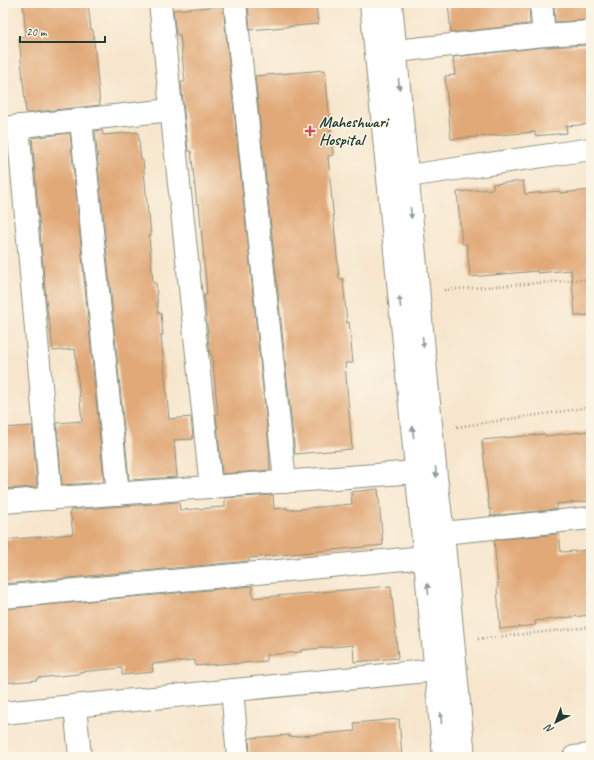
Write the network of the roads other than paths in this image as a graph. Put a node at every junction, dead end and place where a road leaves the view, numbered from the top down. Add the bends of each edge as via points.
1 (160, 3) edge
2 (235, 3) edge
3 (371, 3) edge
4 (391, 3) edge
5 (542, 3) edge
6 (591, 32) edge
7 (544, 36) junction
8 (396, 50) junction
9 (171, 110) junction
10 (81, 120) junction
11 (10, 127) edge
12 (591, 149) edge
13 (408, 176) junction
14 (417, 472) junction
15 (285, 482) junction
16 (211, 487) junction
17 (118, 494) junction
18 (51, 499) junction
19 (3, 502) edge
20 (591, 518) edge
21 (442, 533) junction
22 (425, 557) junction
23 (3, 597) edge
24 (446, 670) junction
25 (232, 690) junction
26 (76, 706) junction
27 (3, 713) edge
28 (591, 755) edge
29 (80, 757) edge
30 (238, 757) edge
31 (444, 757) edge
32 (464, 757) edge
33 (574, 757) edge

1 - 9 street
2 - 15 street
14 -> 3 street
4 - 8 street
5 - 7 street
6 - 7 street
7 - 8 street
8 -> 13 street
9 - 10 street
9 - 16 street
10 - 11 street
10 - 17 street
11 - 18 street
12 - 13 street
13 -> 21 street
14 - 15 street
14 - 22 street
15 - 16 street
16 - 17 street
17 - 18 street
18 - 19 street
20 - 21 street
21 - 24 street via 453,641
22 - 23 street
24 -> 22 street
24 - 25 street
31 -> 24 street
24 - 32 street
25 - 26 street
25 - 30 street
26 - 27 street
26 - 29 street
28 - 33 street

